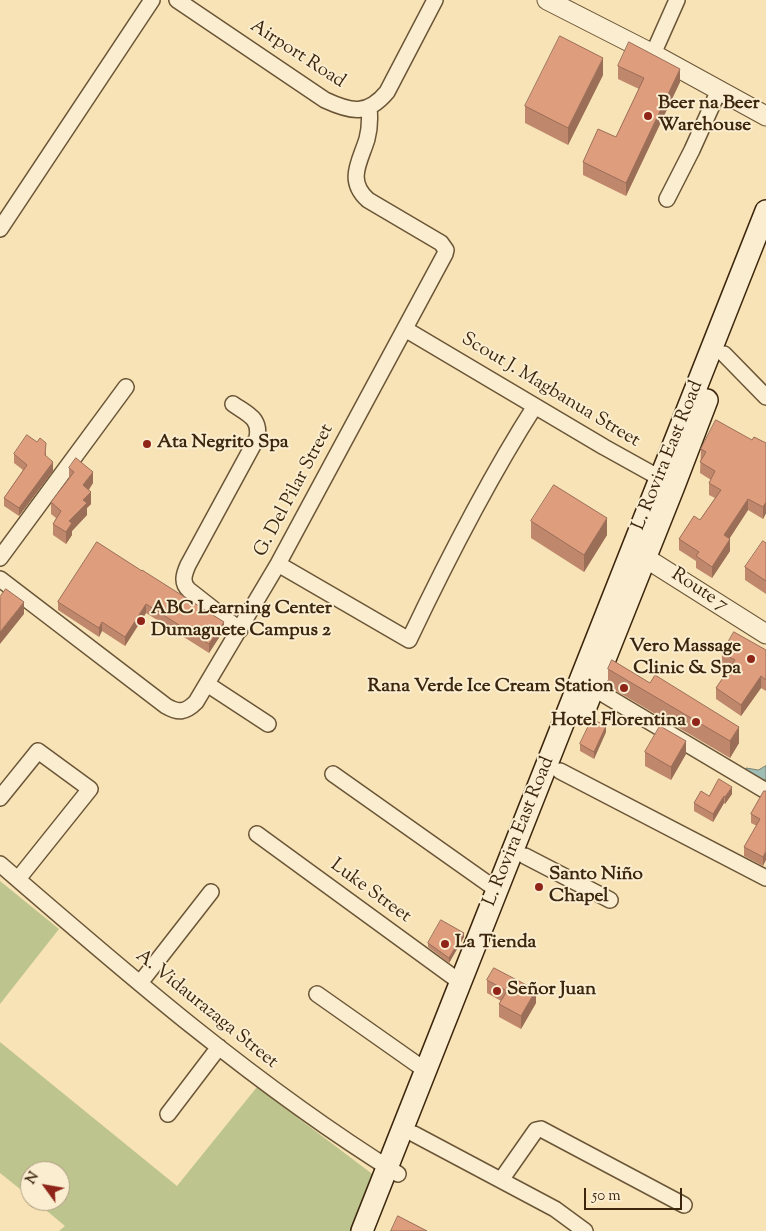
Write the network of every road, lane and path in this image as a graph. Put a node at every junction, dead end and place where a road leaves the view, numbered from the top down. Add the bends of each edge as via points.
1 (152, 0) edge
2 (177, 0) edge
3 (435, 0) edge
4 (547, 0) edge
5 (677, 0) edge
6 (653, 54) junction
7 (719, 90) junction
8 (370, 108) junction
9 (766, 116) edge
10 (667, 199) dead end
11 (766, 211) edge
12 (0, 229) edge
13 (766, 247) edge
14 (735, 307) junction
15 (406, 329) junction
16 (724, 354) junction
17 (126, 387) dead end
18 (766, 397) edge
19 (233, 404) dead end
20 (535, 406) junction
21 (667, 482) junction
22 (639, 553) junction
23 (0, 558) edge
24 (278, 564) junction
25 (0, 579) edge
26 (240, 630) junction
27 (766, 634) edge
28 (207, 684) junction
29 (593, 688) junction
30 (268, 724) dead end
31 (568, 731) junction
32 (560, 771) junction
33 (333, 774) dead end
34 (766, 791) edge
35 (0, 798) edge
36 (257, 834) dead end
37 (0, 864) edge
38 (516, 867) junction
39 (766, 878) edge
40 (18, 879) junction
41 (497, 890) junction
42 (211, 892) dead end
43 (610, 900) dead end
44 (460, 982) junction
45 (140, 983) junction
46 (317, 994) dead end
47 (451, 1023) junction
48 (219, 1047) junction
49 (425, 1070) junction
50 (168, 1114) dead end
51 (414, 1134) junction
52 (393, 1171) junction
53 (501, 1180) junction
54 (684, 1205) dead end
55 (362, 1231) edge
56 (375, 1231) edge
57 (585, 1231) edge

1 - 12 street
2 - 8 street, Airport Road via 325,100 349,109
3 - 8 street via 393,82
4 - 6 street
5 - 6 street
6 - 7 street
7 - 9 street
7 - 10 street
8 - 15 street, G. Del Pilar Street via 368,137 356,170 356,183 361,193 441,243 446,250
11 - 14 main road, L. Rovira East Road
13 - 14 main road, L. Rovira East Road
14 - 16 main road, L. Rovira East Road
14 - 21 main road, L. Rovira East Road
15 - 20 street, Scout J. Magbanua Street
15 - 24 street, G. Del Pilar Street
16 - 18 street
16 - 21 main road, L. Rovira East Road
17 - 23 street
19 - 26 street via 257,422 259,431 188,565 183,581 189,590
20 - 21 street, Scout J. Magbanua Street
20 - 24 street via 473,510 409,640
21 - 22 main road, L. Rovira East Road
22 - 27 street, Route 7
22 - 29 main road, L. Rovira East Road
22 - 31 main road, L. Rovira East Road
24 - 26 street, G. Del Pilar Street
25 - 28 street, G. Del Pilar Street via 173,710 182,712 189,709
26 - 28 street, G. Del Pilar Street
28 - 30 street
29 - 31 main road, L. Rovira East Road
29 - 34 street
31 - 32 main road, L. Rovira East Road
31 - 38 main road, L. Rovira East Road
32 - 38 main road, L. Rovira East Road
32 - 39 street
33 - 41 street
35 - 40 street via 38,751 90,789
36 - 44 street, Luke Street
37 - 40 street, A. Vidaurazaga Street
38 - 41 main road, L. Rovira East Road
38 - 43 street
38 - 47 main road, L. Rovira East Road
40 - 45 street, A. Vidaurazaga Street
41 - 44 main road, L. Rovira East Road
42 - 45 street
44 - 47 main road, L. Rovira East Road
45 - 48 street, A. Vidaurazaga Street
46 - 49 street
47 - 49 main road, L. Rovira East Road
47 - 51 main road, L. Rovira East Road
48 - 50 street
48 - 52 street, A. Vidaurazaga Street via 300,1108
49 - 52 main road, L. Rovira East Road
51 - 52 main road, L. Rovira East Road
51 - 53 street
52 - 55 main road, L. Rovira East Road
52 - 56 main road, L. Rovira East Road
53 - 54 street via 536,1130 542,1129
53 - 57 street via 555,1209

